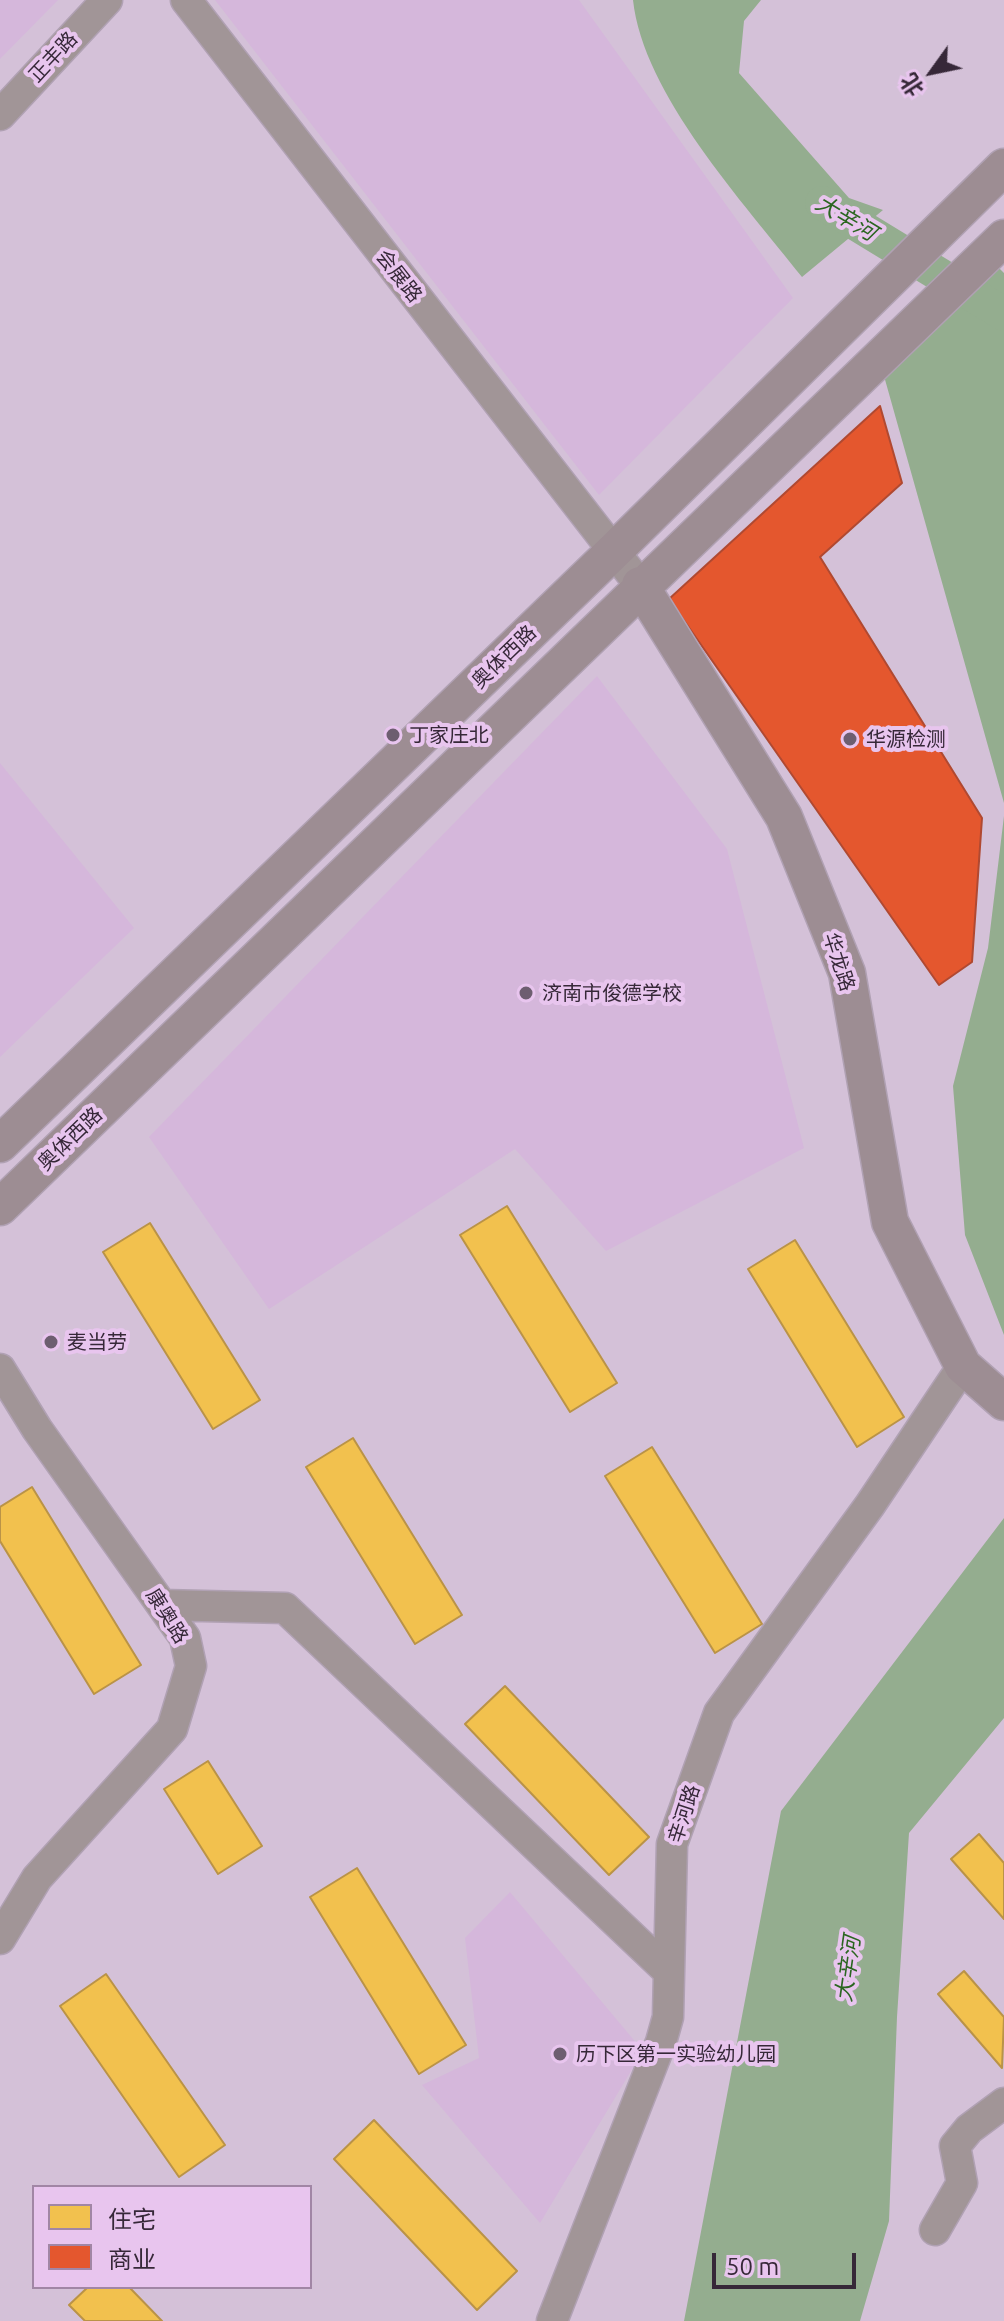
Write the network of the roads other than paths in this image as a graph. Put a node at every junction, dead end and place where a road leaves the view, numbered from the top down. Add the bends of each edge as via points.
1 (107, 0) edge
2 (186, 0) edge
3 (0, 115) edge
4 (1004, 167) edge
5 (995, 246) edge
6 (613, 552) junction
7 (640, 585) junction
8 (0, 1144) edge
9 (0, 1207) edge
10 (963, 1366) junction
11 (0, 1369) edge
12 (1004, 1402) edge
13 (162, 1605) junction
14 (0, 1939) edge
15 (667, 1970) junction
16 (1004, 2103) edge
17 (935, 2230) dead end
18 (552, 2321) edge

1 - 3 street, 正丰路
2 - 6 street, 会展路
4 - 6 main road, 奥体西路
5 - 7 main road, 奥体西路
6 - 7 street
6 - 8 main road, 奥体西路
7 - 9 main road, 奥体西路
7 - 10 main road, 华龙路 via 784,817 847,973 890,1222
10 - 12 main road
10 - 15 street, 辛河路 via 719,1713 672,1844
11 - 13 street, 康奥路
13 - 14 street, 康奥路 via 185,1638 191,1666 172,1729 37,1878
13 - 15 street via 285,1608
15 - 18 street, 辛河路 via 668,2017 661,2042
16 - 17 street via 955,2146 962,2183

